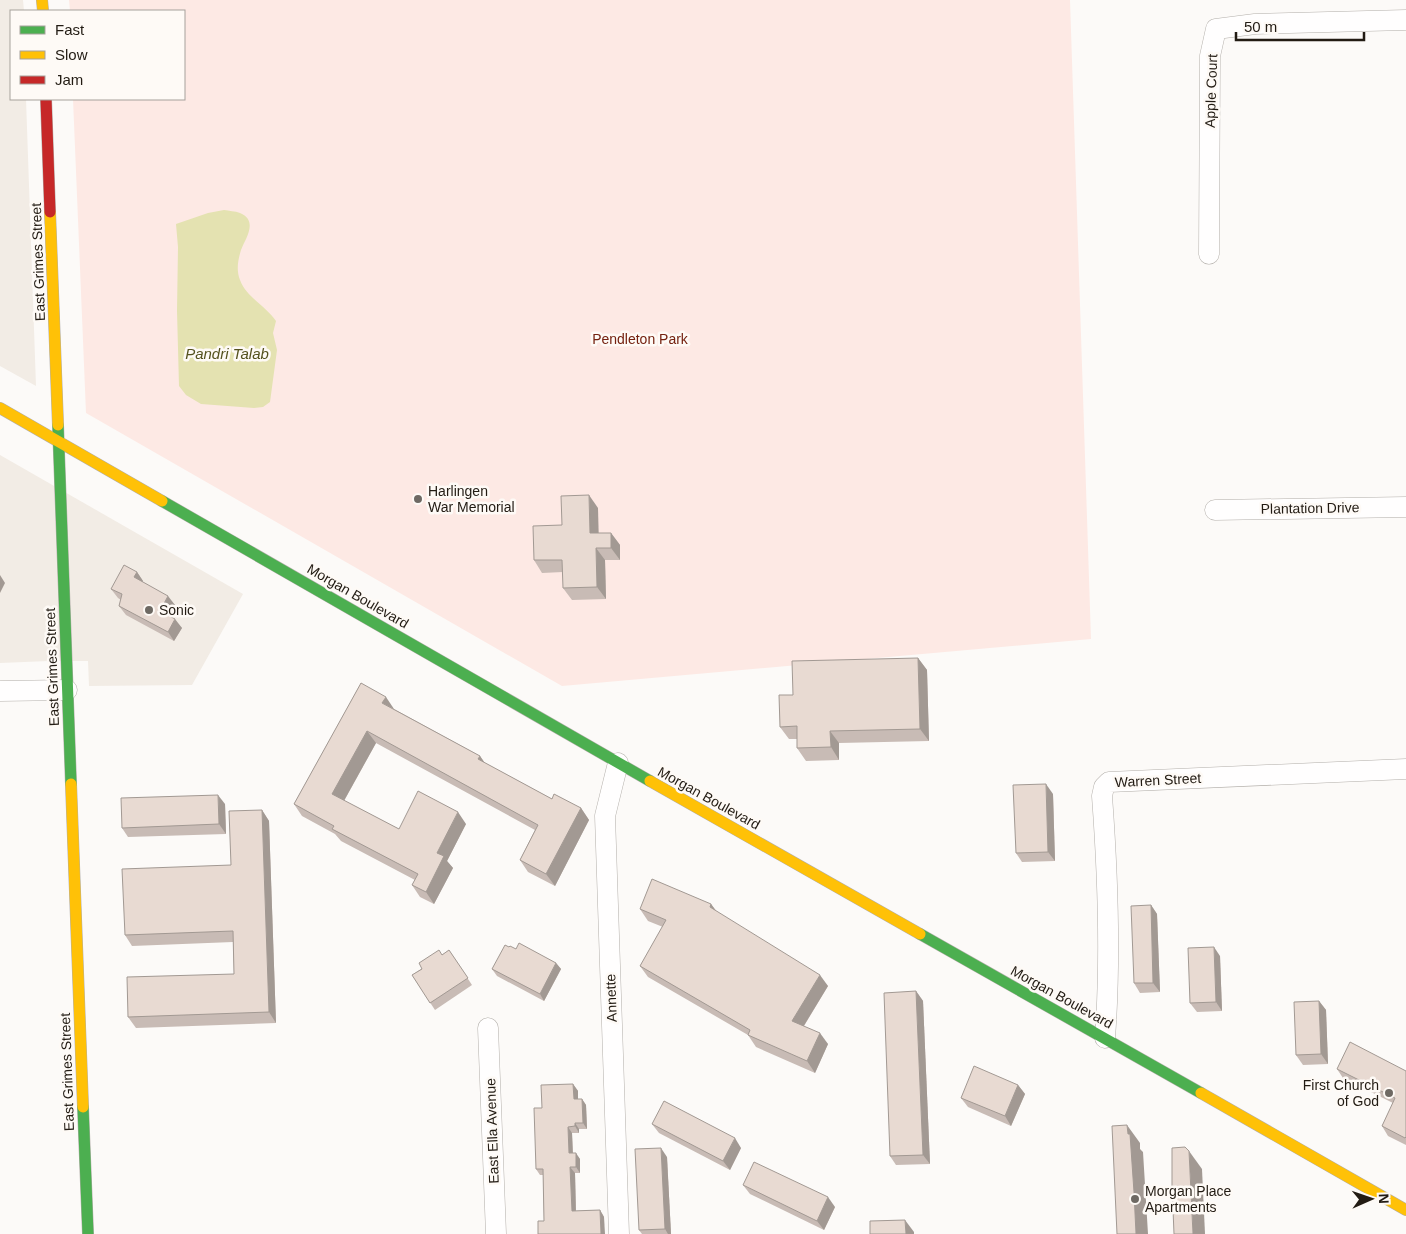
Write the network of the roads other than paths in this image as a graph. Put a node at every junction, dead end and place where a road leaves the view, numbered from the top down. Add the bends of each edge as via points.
1 (1406, 20) edge
2 (46, 100) edge
3 (1209, 254) dead end
4 (0, 408) edge
5 (60, 442) junction
6 (1406, 507) edge
7 (1215, 510) dead end
8 (67, 690) junction
9 (0, 691) edge
10 (618, 764) junction
11 (1406, 769) edge
12 (488, 1028) dead end
13 (1105, 1038) junction
14 (1406, 1210) edge
15 (88, 1234) edge
16 (496, 1234) edge
17 (618, 1234) edge

1 - 3 street, Apple Court via 1255,24 1216,29 1210,56
2 - 5 main road, East Grimes Street
4 - 5 main road, Morgan Boulevard
5 - 8 main road, East Grimes Street
5 - 10 main road, Morgan Boulevard
6 - 7 street, Plantation Drive
8 - 9 street
8 - 15 main road, East Grimes Street
10 - 13 main road, Morgan Boulevard
10 - 17 street, Annette via 605,816
11 - 13 street, Warren Street via 1109,782 1102,796 1110,957
12 - 16 street, East Ella Avenue
13 - 14 main road, Morgan Boulevard

